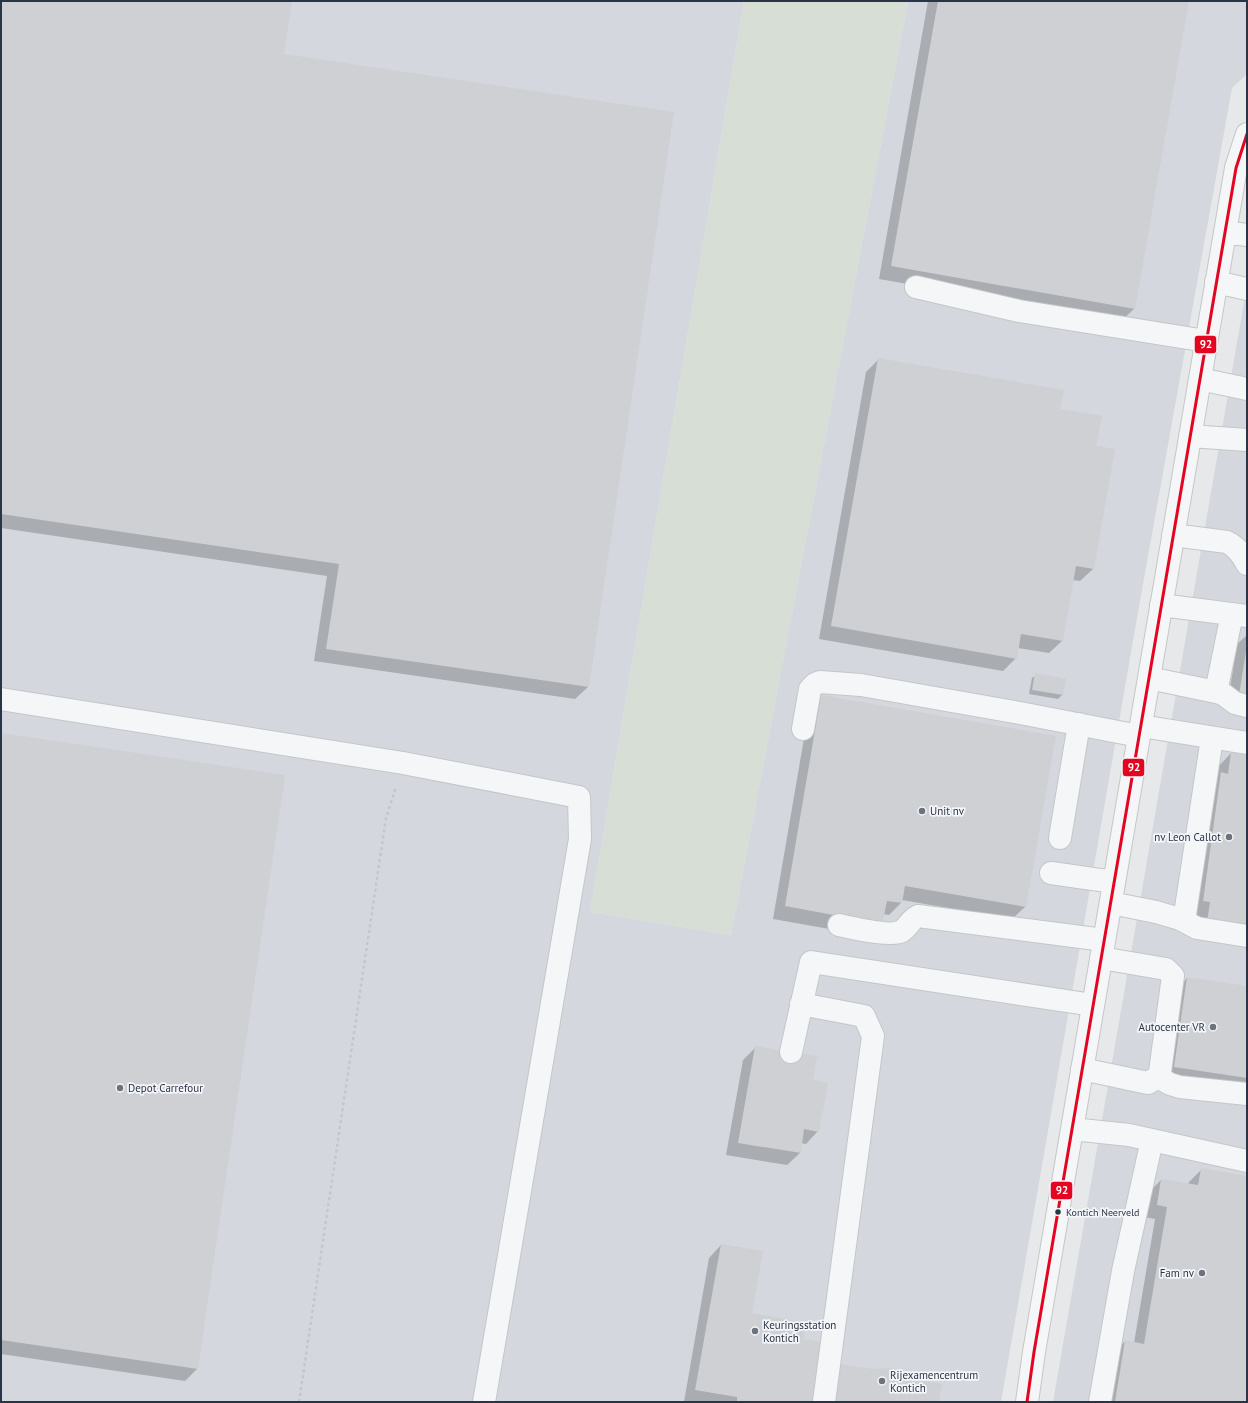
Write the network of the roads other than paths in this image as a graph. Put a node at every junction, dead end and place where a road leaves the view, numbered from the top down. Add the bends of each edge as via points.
1 (1247, 134) edge
2 (1225, 232) junction
3 (1247, 235) edge
4 (1216, 282) junction
5 (916, 287) dead end
6 (1247, 288) edge
7 (1206, 341) junction
8 (1200, 379) junction
9 (1247, 389) edge
10 (1190, 436) junction
11 (1247, 440) edge
12 (1173, 535) junction
13 (1247, 564) edge
14 (1161, 605) junction
15 (1240, 615) edge
16 (1149, 678) junction
17 (1216, 692) junction
18 (1, 699) edge
19 (1247, 706) edge
20 (1079, 724) junction
21 (803, 729) dead end
22 (1140, 731) junction
23 (1212, 738) junction
24 (1247, 743) edge
25 (1060, 838) dead end
26 (1052, 873) dead end
27 (1112, 893) junction
28 (1184, 922) junction
29 (839, 925) dead end
30 (1247, 936) edge
31 (1103, 949) junction
32 (801, 1004) junction
33 (1093, 1005) junction
34 (791, 1052) dead end
35 (1082, 1069) junction
36 (1158, 1077) junction
37 (1247, 1094) edge
38 (1072, 1129) junction
39 (1152, 1140) junction
40 (1247, 1161) edge
41 (484, 1402) edge
42 (824, 1402) edge
43 (1027, 1402) edge
44 (1100, 1402) edge

1 - 2 street via 1236,168
2 - 3 street
2 - 4 street
4 - 6 street
4 - 7 street
5 - 7 street via 1019,311
7 - 8 street
8 - 9 street
8 - 10 street
10 - 11 street
10 - 12 street
12 - 13 street via 1227,542 1241,552
12 - 14 street
14 - 15 street
14 - 16 street
15 - 17 street
16 - 17 street
16 - 22 street
17 - 19 street via 1235,703
18 - 41 street via 403,763 579,797 580,839
20 - 21 street via 861,685 820,682 810,689
20 - 22 street
20 - 25 street
22 - 23 street
22 - 27 street
23 - 24 street
23 - 28 street
26 - 27 street
27 - 28 street
27 - 31 street
28 - 30 street via 1197,928
29 - 31 street via 887,933 900,932 918,916
31 - 33 street
31 - 36 street via 1166,969 1173,976
32 - 33 street via 811,962
32 - 34 street
32 - 42 street via 864,1016 873,1036
33 - 35 street
35 - 36 street via 1148,1083
35 - 38 street
36 - 37 street via 1180,1087
38 - 39 street
38 - 43 street
39 - 40 street
39 - 44 street via 1123,1271

